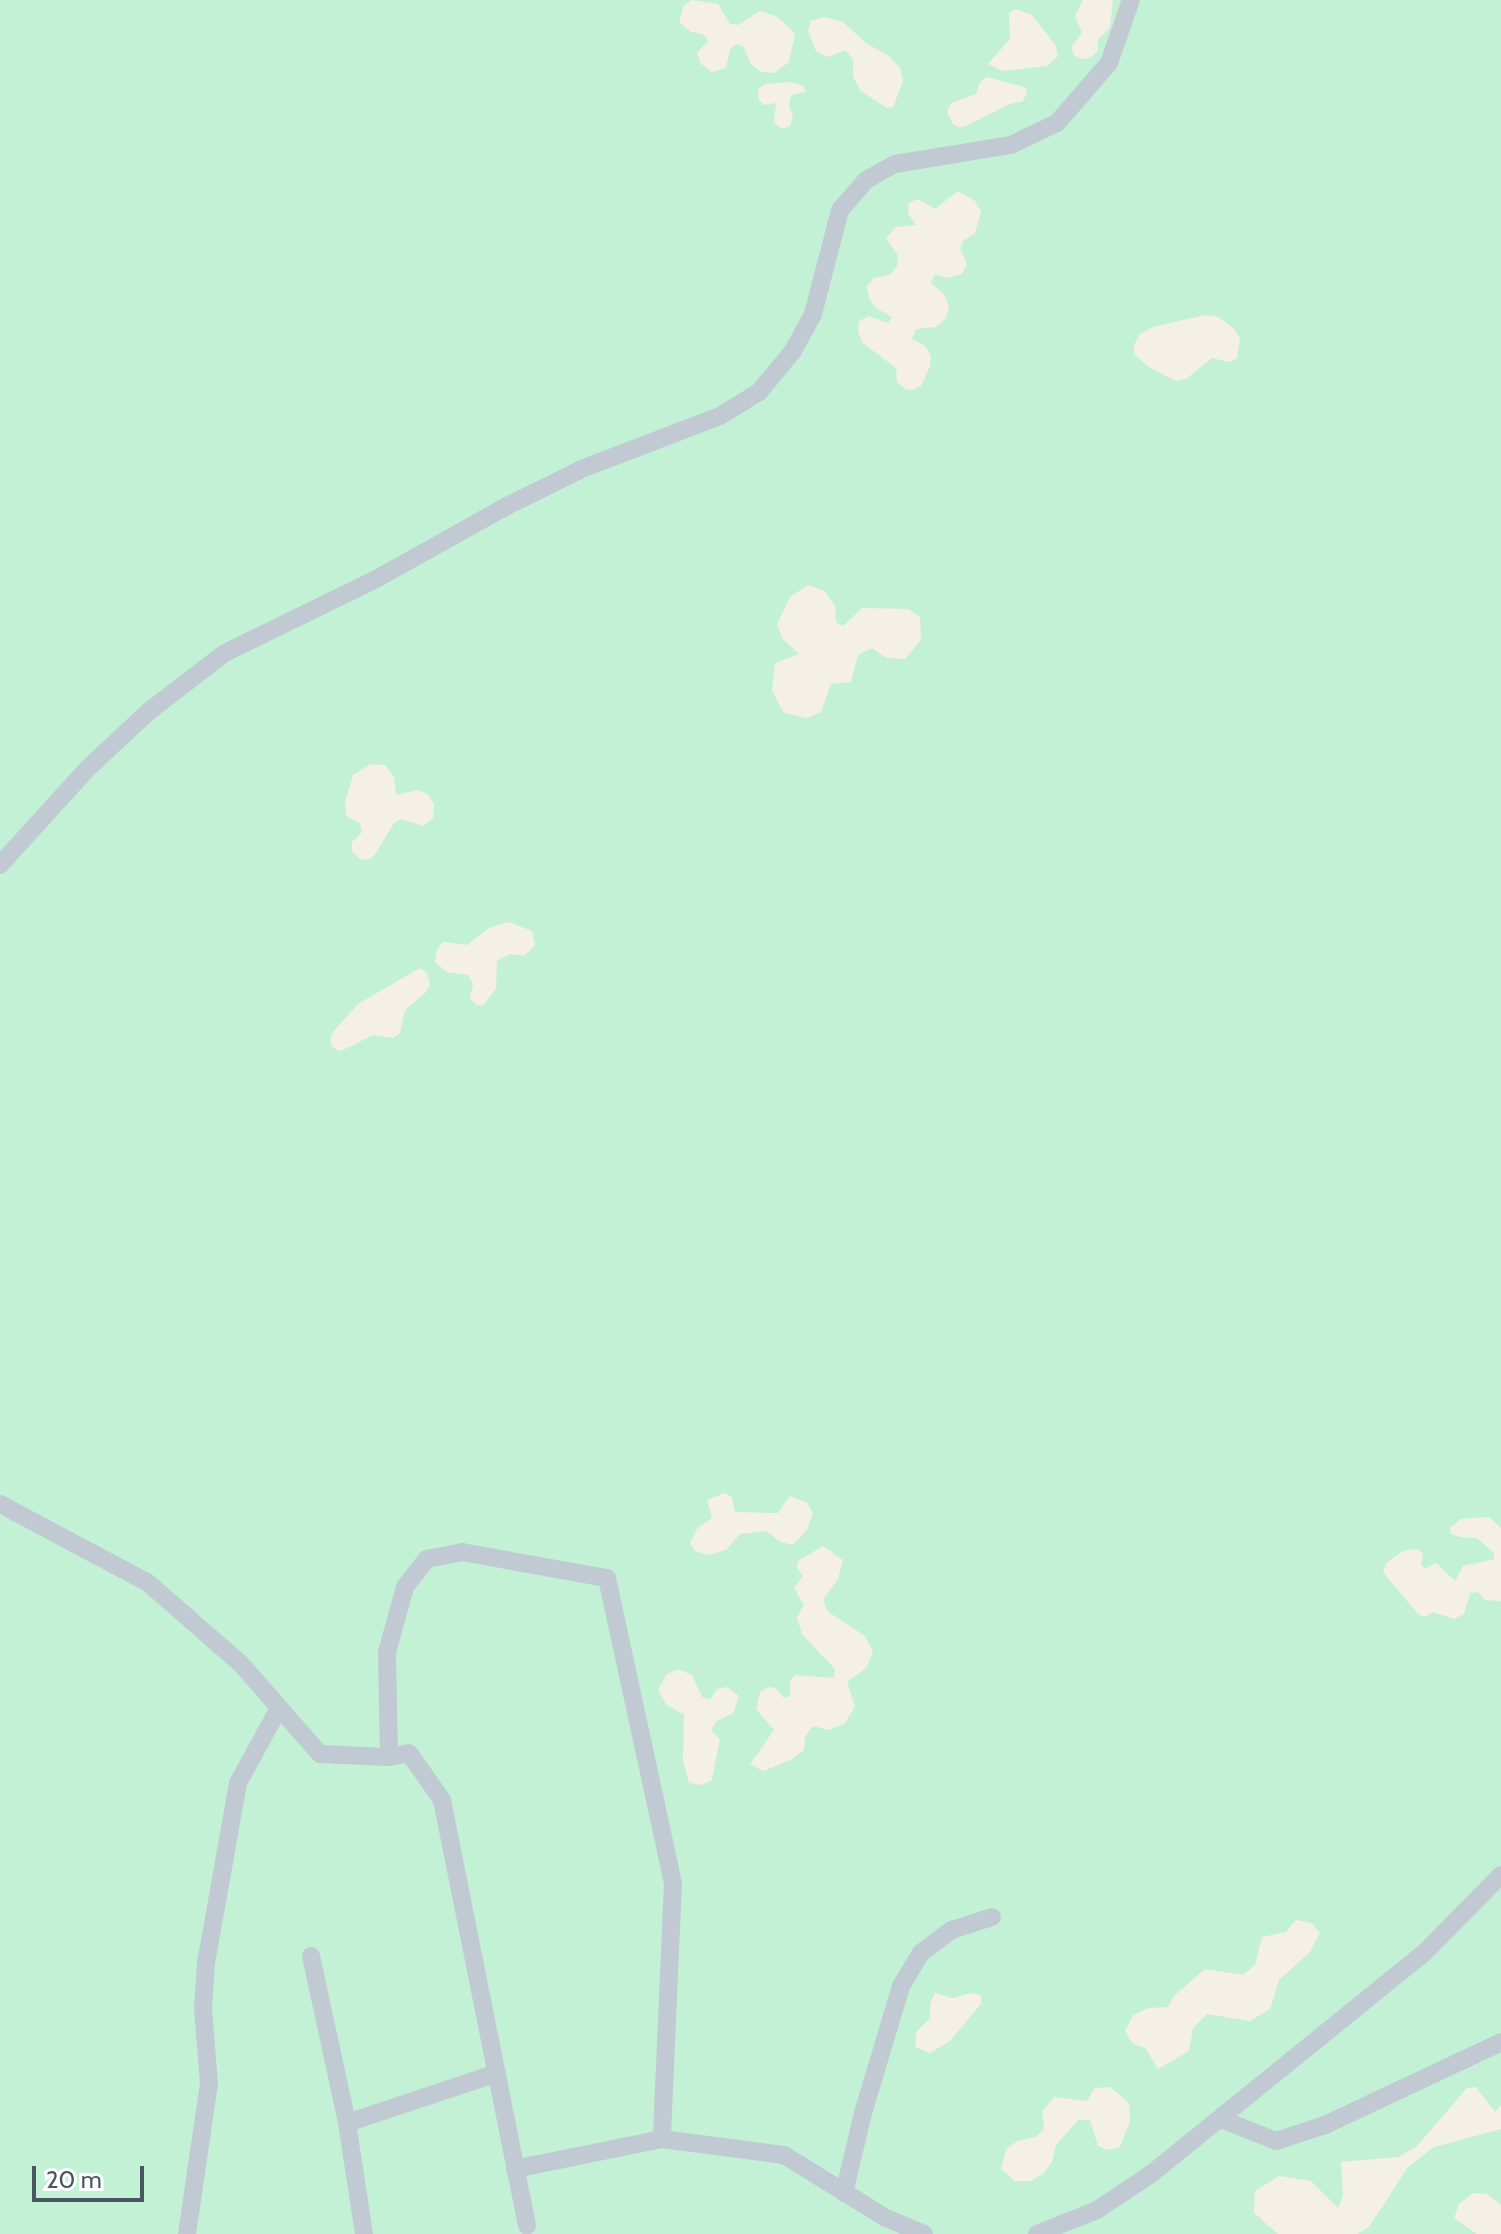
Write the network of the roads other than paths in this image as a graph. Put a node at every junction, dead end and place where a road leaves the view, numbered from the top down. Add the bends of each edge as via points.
1 (1131, 0) edge
2 (0, 865) edge
3 (0, 1504) edge
4 (278, 1710) junction
5 (389, 1757) junction
6 (1501, 1875) edge
7 (992, 1917) dead end
8 (311, 1956) dead end
9 (1501, 2042) edge
10 (497, 2073) junction
11 (1221, 2119) junction
12 (347, 2123) junction
13 (662, 2139) junction
14 (515, 2169) junction
15 (844, 2193) junction
16 (527, 2226) dead end
17 (187, 2234) edge
18 (364, 2234) edge
19 (924, 2234) edge
20 (1037, 2234) edge

1 - 2 lane via 1109,63 1057,123 1011,145 895,164 866,180 840,210 813,314 793,351 759,392 720,416 584,468 225,653 88,768
3 - 4 lane via 147,1582 240,1663
4 - 5 lane via 320,1754
4 - 17 lane via 238,1783 206,1963 203,2008 209,2084
5 - 10 lane via 409,1753 442,1800
5 - 13 lane via 387,1652 405,1587 427,1559 462,1552 607,1578 673,1883
6 - 11 lane via 1425,1952
7 - 15 lane via 952,1930 921,1953 901,1986
8 - 12 lane
9 - 11 lane via 1325,2125 1276,2141
10 - 12 lane
10 - 14 lane
11 - 20 lane via 1097,2210
12 - 18 lane
13 - 14 lane
13 - 15 lane via 784,2155
14 - 16 lane
15 - 19 lane

